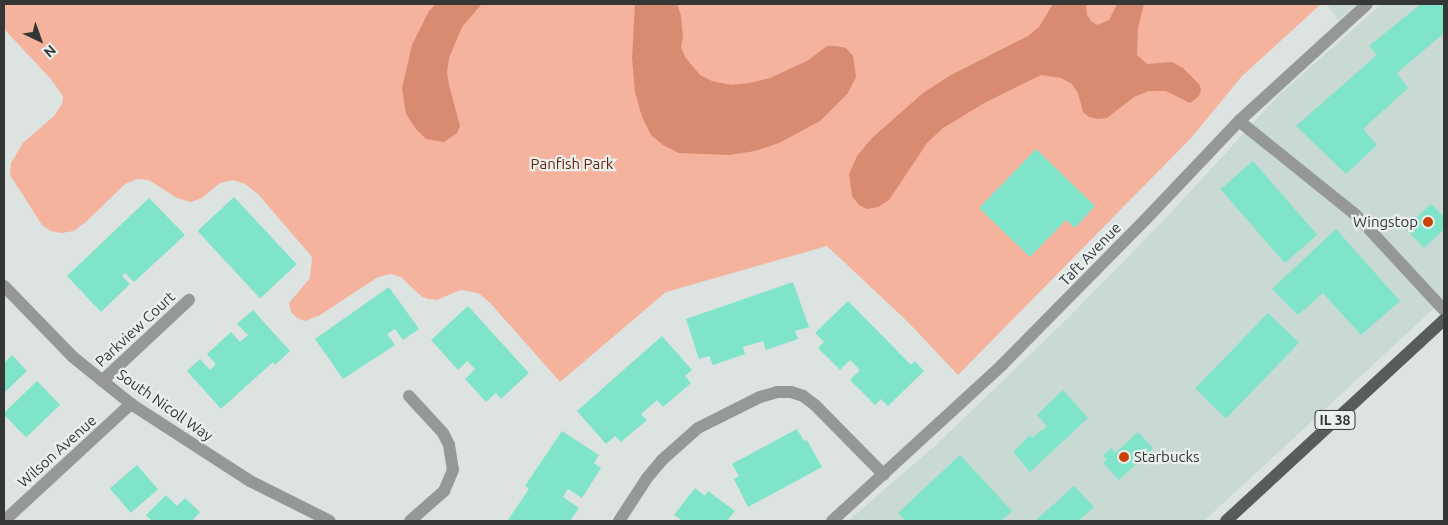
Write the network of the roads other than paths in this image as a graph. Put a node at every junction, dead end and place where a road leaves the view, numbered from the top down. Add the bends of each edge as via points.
1 (1367, 4) edge
2 (1239, 121) junction
3 (4, 286) edge
4 (189, 300) dead end
5 (1444, 310) edge
6 (1444, 320) edge
7 (102, 381) junction
8 (409, 396) dead end
9 (131, 404) junction
10 (884, 475) junction
11 (4, 521) edge
12 (330, 521) edge
13 (410, 521) edge
14 (619, 521) edge
15 (832, 521) edge
16 (1226, 521) edge

1 - 2 street, Taft Avenue
2 - 5 street via 1356,214
2 - 10 street, Taft Avenue via 1059,309
3 - 7 street, South Nicoll Way via 40,326
4 - 7 street, Parkview Court
6 - 16 main road, IL 38
7 - 9 street, South Nicoll Way
8 - 13 street via 443,433 450,445 453,463 450,482 444,492
9 - 11 street, Wilson Avenue
9 - 12 street, South Nicoll Way via 250,481
10 - 14 street via 815,405 803,396 777,392 698,428 662,460
10 - 15 street, Taft Avenue

